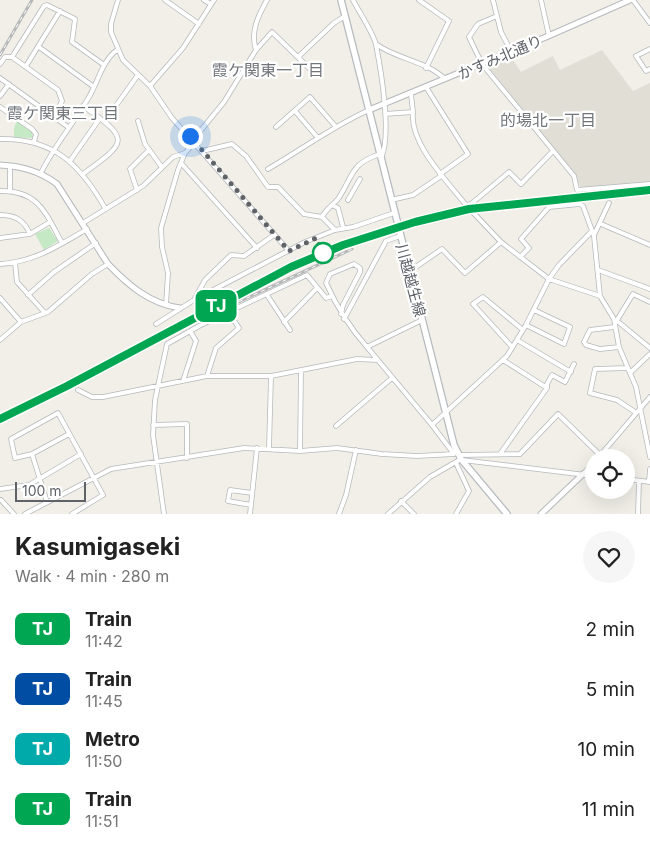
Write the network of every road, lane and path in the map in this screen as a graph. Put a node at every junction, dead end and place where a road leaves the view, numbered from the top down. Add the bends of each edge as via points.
1 (118, 0) edge
2 (165, 0) edge
3 (204, 0) edge
4 (267, 0) edge
5 (341, 0) edge
6 (353, 0) edge
7 (419, 0) edge
8 (493, 0) edge
9 (541, 0) edge
10 (632, 0) edge
11 (212, 2) edge
12 (60, 11) junction
13 (345, 16) junction
14 (497, 16) junction
15 (650, 23) edge
16 (199, 24) junction
17 (549, 36) junction
18 (376, 44) junction
19 (40, 47) junction
20 (650, 48) edge
21 (117, 50) junction
22 (256, 50) junction
23 (511, 51) junction
24 (12, 57) junction
25 (298, 57) junction
26 (0, 64) edge
27 (482, 64) junction
28 (104, 65) junction
29 (26, 66) junction
30 (426, 68) junction
31 (650, 69) edge
32 (313, 72) dead end
33 (138, 76) junction
34 (0, 78) edge
35 (445, 79) junction
36 (8, 84) junction
37 (150, 86) junction
38 (94, 87) junction
39 (426, 87) junction
40 (411, 94) junction
41 (0, 96) edge
42 (384, 104) junction
43 (83, 106) junction
44 (0, 107) edge
45 (369, 110) junction
46 (294, 112) junction
47 (413, 112) junction
48 (385, 114) junction
49 (100, 118) junction
50 (57, 119) junction
51 (105, 121) junction
52 (138, 121) dead end
53 (68, 127) junction
54 (336, 127) junction
55 (276, 128) dead end
56 (318, 138) junction
57 (0, 139) edge
58 (34, 142) junction
59 (193, 142) junction
60 (53, 149) junction
61 (149, 150) junction
62 (553, 151) junction
63 (202, 152) junction
64 (185, 153) junction
65 (380, 156) junction
66 (70, 161) junction
67 (181, 163) junction
68 (0, 165) edge
69 (10, 165) junction
70 (160, 166) junction
71 (268, 169) dead end
72 (41, 173) junction
73 (83, 174) junction
74 (440, 175) junction
75 (360, 179) dead end
76 (650, 184) edge
77 (137, 190) junction
78 (0, 191) edge
79 (10, 191) junction
80 (348, 200) dead end
81 (391, 200) junction
82 (608, 203) dead end
83 (466, 204) junction
84 (332, 205) junction
85 (105, 208) junction
86 (394, 213) junction
87 (0, 215) edge
88 (322, 217) junction
89 (50, 222) junction
90 (83, 223) junction
91 (601, 224) junction
92 (342, 227) junction
93 (87, 229) junction
94 (335, 230) junction
95 (593, 233) junction
96 (30, 234) junction
97 (274, 235) junction
98 (400, 236) junction
99 (0, 238) edge
100 (501, 242) junction
101 (62, 243) junction
102 (96, 243) junction
103 (650, 246) edge
104 (257, 248) junction
105 (289, 251) junction
106 (520, 257) junction
107 (15, 263) junction
108 (0, 264) edge
109 (108, 264) junction
110 (598, 270) junction
111 (410, 271) junction
112 (549, 279) junction
113 (317, 288) junction
114 (650, 290) edge
115 (28, 295) junction
116 (267, 295) junction
117 (332, 296) junction
118 (600, 296) junction
119 (0, 298) edge
120 (194, 300) junction
121 (650, 302) edge
122 (166, 305) junction
123 (180, 308) junction
124 (534, 310) junction
125 (229, 312) junction
126 (44, 313) junction
127 (342, 317) junction
128 (422, 320) junction
129 (616, 320) junction
130 (21, 322) junction
131 (284, 322) junction
132 (156, 324) dead end
133 (526, 325) junction
134 (614, 327) junction
135 (290, 330) dead end
136 (523, 330) junction
137 (190, 331) junction
138 (1, 338) edge
139 (517, 340) junction
140 (367, 347) junction
141 (512, 347) junction
142 (619, 348) junction
143 (650, 348) edge
144 (650, 354) edge
145 (377, 360) junction
146 (503, 360) junction
147 (574, 364) dead end
148 (628, 368) junction
149 (301, 370) junction
150 (570, 372) junction
151 (630, 373) junction
152 (207, 376) junction
153 (271, 376) junction
154 (392, 378) junction
155 (183, 381) junction
156 (157, 386) junction
157 (547, 388) junction
158 (78, 390) dead end
159 (650, 397) edge
160 (645, 402) junction
161 (650, 405) edge
162 (639, 408) junction
163 (635, 412) junction
164 (445, 414) junction
165 (153, 425) junction
166 (432, 425) junction
167 (336, 426) dead end
168 (69, 434) junction
169 (257, 448) junction
170 (269, 449) junction
171 (592, 449) edge
172 (605, 449) edge
173 (356, 450) junction
174 (300, 451) junction
175 (32, 454) junction
176 (81, 454) junction
177 (500, 454) junction
178 (650, 457) edge
179 (186, 458) junction
180 (457, 458) junction
181 (157, 462) junction
182 (650, 469) edge
183 (583, 474) joint
184 (93, 476) junction
185 (39, 480) junction
186 (635, 480) edge
187 (640, 481) junction
188 (650, 482) edge
189 (0, 489) edge
190 (252, 493) junction
191 (0, 500) edge
192 (401, 501) junction
193 (47, 502) junction
194 (251, 505) junction
195 (79, 512) edge
196 (14, 514) edge
197 (25, 514) edge
198 (72, 514) edge
199 (164, 514) edge
200 (250, 514) edge
201 (339, 514) edge
202 (389, 514) edge
203 (414, 514) edge
204 (456, 514) edge
205 (507, 514) edge
206 (541, 514) edge
207 (638, 514) edge

1 - 21 street via 111,24
2 - 16 street
3 - 11 street
4 - 22 street via 256,22
5 - 13 main road, 川越越生線
6 - 18 street
7 - 30 street via 449,21
8 - 14 street
9 - 17 street
10 - 15 street
10 - 17 street, かすみ北通り
11 - 16 street
12 - 19 street
12 - 24 street via 44,6
12 - 28 street via 75,19 72,42
13 - 25 street
13 - 45 main road, 川越越生線
14 - 23 street
14 - 27 street via 478,24 469,37
16 - 37 street
17 - 23 street, かすみ北通り
18 - 30 street
18 - 42 street
19 - 29 street
19 - 38 street
20 - 31 street via 636,56 646,71
21 - 28 street
21 - 33 street
22 - 25 street via 273,32
22 - 59 street via 224,102
23 - 27 street, かすみ北通り
24 - 26 street via 5,56
24 - 29 street
25 - 32 street
27 - 35 street, かすみ北通り
27 - 62 street
28 - 38 street
29 - 50 street via 62,94
30 - 35 street
33 - 37 street
33 - 51 street
34 - 36 street
35 - 39 street, かすみ北通り
36 - 41 street
36 - 50 street
37 - 59 street
38 - 43 street
39 - 40 street, かすみ北通り
39 - 74 street via 468,154
40 - 42 street, かすみ北通り
40 - 47 street
42 - 45 street, かすみ北通り
42 - 48 street
43 - 49 street
43 - 53 street
44 - 58 street via 32,129 36,134
45 - 54 street
45 - 65 main road, 川越越生線
46 - 54 street via 310,97
46 - 55 street
46 - 56 street
47 - 48 street
47 - 74 street via 413,129
48 - 65 street via 386,140
49 - 51 street
49 - 66 street
50 - 53 street
51 - 73 street via 115,130 117,146
52 - 61 street
53 - 60 street
54 - 56 street
56 - 71 street
57 - 58 street
58 - 60 street
59 - 63 street
59 - 64 street
60 - 66 street
60 - 72 street
61 - 70 street
61 - 77 street via 130,169
62 - 76 street via 574,176 579,190
62 - 83 street via 521,184 509,172 471,204
63 - 88 street via 232,144 246,156 268,187 278,187 304,214
63 - 97 street
64 - 67 street
64 - 70 street
65 - 81 main road, 川越越生線
65 - 84 street via 363,160 356,167
66 - 73 street
67 - 104 street
67 - 122 street via 161,228 168,273
68 - 69 street
69 - 72 street
69 - 79 street
70 - 77 street
72 - 90 street via 57,184
73 - 85 street
74 - 81 street via 414,195
74 - 83 street
75 - 80 street
77 - 85 street
78 - 79 street
79 - 89 street via 19,192 39,204
81 - 86 main road, 川越越生線
82 - 91 street
83 - 100 street
84 - 88 street
84 - 92 street via 338,208
85 - 90 street
86 - 92 street via 353,227
86 - 98 main road, 川越越生線
87 - 96 street via 17,217
88 - 94 street
89 - 96 street
89 - 101 street
90 - 93 street
91 - 95 street
91 - 103 street
92 - 94 street
93 - 101 street
93 - 102 street
94 - 105 street
95 - 106 street via 580,204 549,207 521,239 529,248
95 - 110 street
95 - 112 street
96 - 99 street
97 - 104 street
97 - 105 street
98 - 111 main road, 川越越生線
98 - 127 street via 386,241
100 - 106 street
100 - 111 street via 465,273 442,249
101 - 107 street via 38,257
102 - 109 street
102 - 115 street
104 - 120 street via 244,256 231,255 205,280
105 - 120 street
106 - 112 street
107 - 108 street
107 - 115 street via 15,279
109 - 122 street via 137,292
109 - 126 street
110 - 114 street
110 - 118 street
111 - 128 main road, 川越越生線
112 - 118 street
112 - 124 street
113 - 116 street via 306,275
113 - 117 street via 326,298
113 - 131 street
115 - 126 street
116 - 125 street
116 - 131 street
117 - 127 street
117 - 127 street via 326,283 330,274 351,265 360,268 360,275 343,305
118 - 129 street
119 - 130 street
120 - 123 street
121 - 129 street via 633,294
122 - 123 street
123 - 132 street
124 - 133 street
124 - 133 street via 570,327 564,344
125 - 137 street
125 - 152 street via 239,328 216,348
126 - 130 street
127 - 140 street
128 - 140 street
128 - 164 main road, 川越越生線
129 - 134 street
129 - 143 street
130 - 138 street
131 - 135 street
133 - 136 street
134 - 142 street
134 - 142 street via 590,330 584,342 600,349
136 - 139 street
136 - 141 street via 483,297 473,304
137 - 155 street via 196,340
137 - 156 street via 167,344
139 - 141 street
139 - 150 street
140 - 145 street
141 - 146 street
142 - 148 street
144 - 151 street
145 - 149 street via 358,359
145 - 154 street
146 - 157 street
146 - 164 street
147 - 150 street
148 - 151 street
148 - 163 street via 595,369 590,393 617,400
149 - 153 street
149 - 174 street
150 - 157 street via 564,382 552,375
151 - 162 street
152 - 153 street
152 - 155 street
153 - 170 street
154 - 166 street
154 - 167 street
155 - 156 street
156 - 158 street via 103,397 92,397
156 - 165 street
157 - 177 street
159 - 160 street
160 - 161 street
160 - 162 street
162 - 163 street
162 - 178 street
163 - 172 street
164 - 166 street
164 - 180 main road, 川越越生線
165 - 179 street via 187,424
165 - 181 street
166 - 180 street
168 - 175 street
168 - 175 street via 57,413 11,439 15,458
168 - 176 street
169 - 170 street
169 - 179 street
169 - 190 street
170 - 174 street
171 - 177 street via 558,414 520,454
173 - 174 street
173 - 180 street
173 - 201 street
175 - 185 street
176 - 184 street
176 - 185 street
177 - 180 street
179 - 181 street
180 - 183 street
180 - 192 street
180 - 204 street via 469,491
180 - 205 main road, 川越越生線
181 - 184 street
181 - 199 street
182 - 188 street
183 - 206 street
184 - 193 street
184 - 195 street via 103,495
185 - 189 street via 29,485
185 - 193 street
186 - 187 street
187 - 188 street
187 - 207 street
190 - 194 street
190 - 194 street via 230,490 228,501
191 - 196 street
192 - 202 street
192 - 203 street
193 - 197 street
194 - 200 street
195 - 198 street

